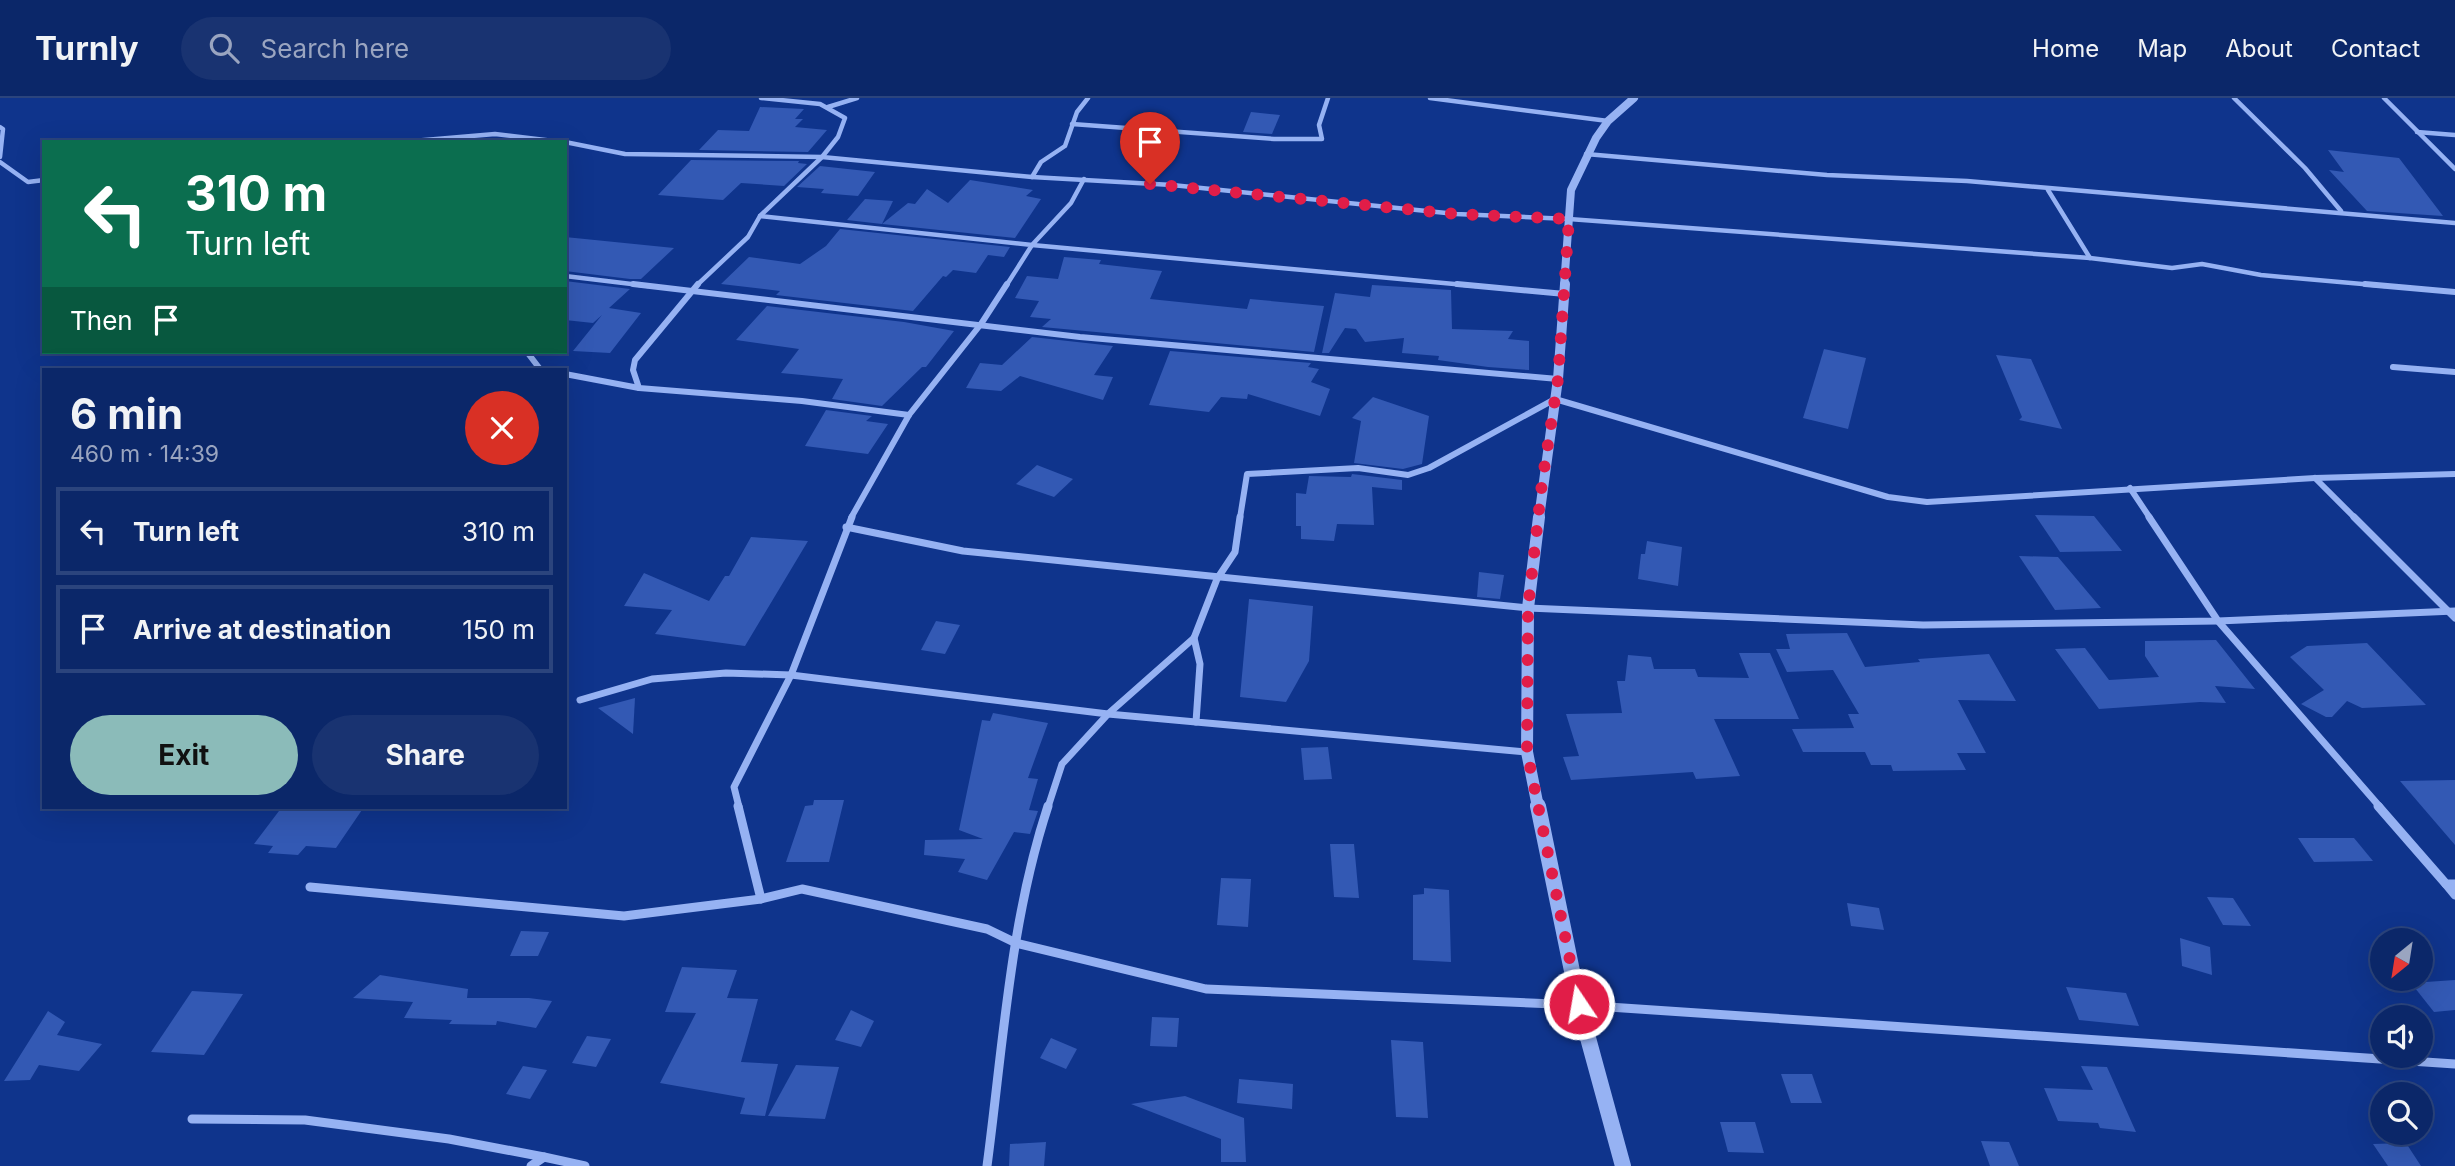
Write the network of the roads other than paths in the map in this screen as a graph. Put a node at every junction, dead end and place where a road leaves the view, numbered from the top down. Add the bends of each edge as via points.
1 (761, 98) edge
2 (856, 98) edge
3 (1088, 98) edge
4 (1328, 98) edge
5 (1430, 98) edge
6 (1634, 98) edge
7 (2234, 98) edge
8 (2384, 98) edge
9 (828, 107) junction
10 (1608, 121) junction
11 (1072, 124) junction
12 (0, 127) edge
13 (2416, 132) junction
14 (2455, 135) edge
15 (424, 140) edge
16 (547, 140) edge
17 (567, 143) edge
18 (1586, 154) junction
19 (822, 157) junction
20 (0, 160) edge
21 (2455, 169) edge
22 (1032, 177) junction
23 (1084, 179) junction
24 (42, 180) edge
25 (2048, 190) junction
26 (2341, 211) junction
27 (760, 216) junction
28 (1569, 219) junction
29 (2455, 223) edge
30 (1032, 245) junction
31 (2090, 258) junction
32 (567, 276) edge
33 (693, 289) junction
34 (2455, 292) edge
35 (1565, 295) junction
36 (981, 324) junction
37 (529, 354) edge
38 (2393, 367) dead end
39 (539, 368) edge
40 (2455, 372) edge
41 (567, 374) edge
42 (1558, 379) junction
43 (639, 388) junction
44 (1555, 399) junction
45 (909, 415) junction
46 (2455, 474) edge
47 (2315, 478) junction
48 (2130, 488) junction
49 (846, 527) junction
50 (1217, 579) junction
51 (1528, 608) junction
52 (2451, 610) edge
53 (2455, 618) edge
54 (2218, 621) junction
55 (1194, 638) junction
56 (791, 675) junction
57 (580, 700) dead end
58 (1108, 714) junction
59 (1196, 722) junction
60 (1527, 752) junction
61 (2451, 884) edge
62 (310, 887) dead end
63 (2455, 895) edge
64 (761, 899) junction
65 (1016, 943) junction
66 (1579, 1004) junction
67 (2455, 1064) edge
68 (192, 1119) dead end
69 (544, 1157) junction
70 (531, 1166) edge
71 (585, 1166) edge
72 (987, 1166) edge
73 (1623, 1166) edge

1 - 9 street
2 - 9 street
3 - 11 street
4 - 11 street via 1319,125 1322,139
5 - 10 street
6 - 10 street
7 - 26 street
8 - 13 street
9 - 19 street via 845,118 838,137
10 - 18 street
11 - 22 street via 1065,146 1044,157
12 - 20 street
13 - 14 street
13 - 21 street
15 - 16 street via 495,134
17 - 19 street via 625,154
18 - 25 street
18 - 28 street via 1571,190
19 - 22 street
19 - 27 street
20 - 24 street via 28,182
22 - 23 street
23 - 28 street via 1456,214
23 - 30 street via 1071,203
25 - 26 street
25 - 31 street
26 - 29 street
27 - 30 street
27 - 33 street via 747,237
28 - 31 street
28 - 35 street
30 - 35 street
30 - 36 street
31 - 34 street via 2172,268 2202,264 2260,275
32 - 33 street
33 - 36 street
33 - 43 street via 635,360
35 - 42 street
36 - 42 street via 1080,337
36 - 45 street
37 - 39 street
38 - 40 street
41 - 43 street
42 - 44 street
43 - 45 street
44 - 48 street via 1888,497 1927,502
44 - 50 street via 1408,475 1358,468 1247,474 1235,552
44 - 51 street
45 - 49 street
46 - 47 street
47 - 48 street
47 - 52 street
48 - 54 street
49 - 50 street via 962,551
49 - 56 street
50 - 51 street
50 - 55 street
51 - 54 street via 1923,625
51 - 60 street
52 - 53 street
52 - 54 street
54 - 61 street
55 - 58 street
55 - 59 street via 1200,664
56 - 57 street via 726,673 652,679
56 - 58 street
56 - 64 street via 734,787
58 - 59 street
58 - 65 street via 1062,764 1034,848
59 - 60 street
60 - 66 street
61 - 63 street
62 - 64 street via 624,916
64 - 65 street via 802,889 987,929
65 - 66 street via 1206,989
65 - 72 street
66 - 67 street
66 - 73 street
68 - 69 street via 305,1120
69 - 70 street
69 - 71 street

